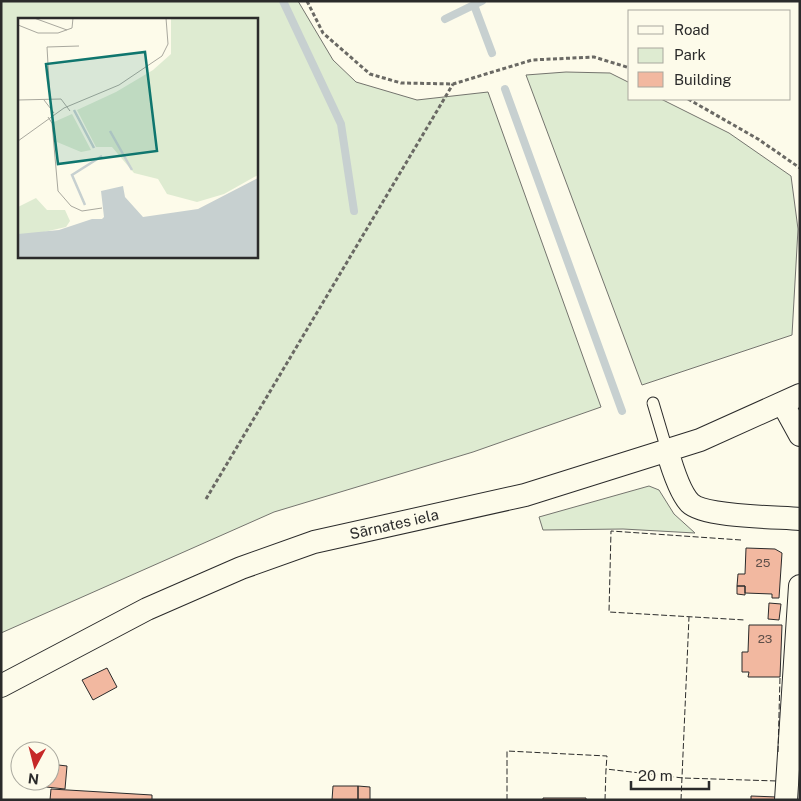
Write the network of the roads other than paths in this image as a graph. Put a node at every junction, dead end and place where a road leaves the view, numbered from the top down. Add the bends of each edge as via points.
1 (791, 400) edge
2 (653, 403) dead end
3 (800, 435) edge
4 (666, 450) junction
5 (800, 519) edge
6 (800, 586) edge
7 (1, 686) edge
8 (786, 800) edge

1 - 3 street
1 - 4 street, Sārnates iela via 700,440
2 - 4 lane
4 - 5 street via 691,504 716,513
4 - 7 street, Sārnates iela via 525,495 305,545 240,568 148,609
6 - 8 street

